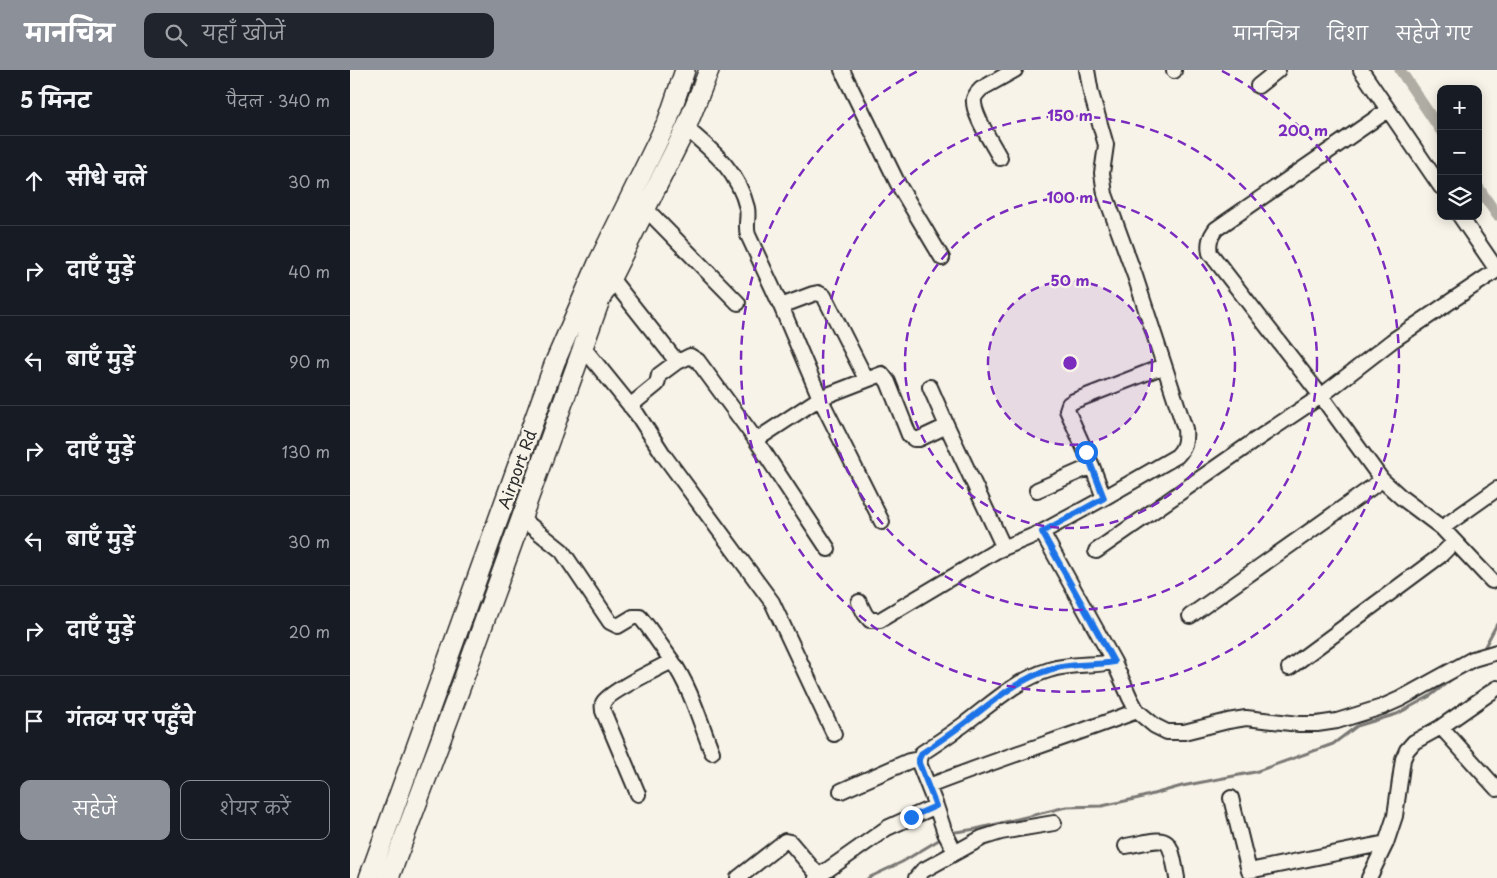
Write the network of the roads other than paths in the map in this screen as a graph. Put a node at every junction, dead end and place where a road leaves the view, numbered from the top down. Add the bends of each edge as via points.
1 (686, 70) edge
2 (710, 70) edge
3 (842, 70) edge
4 (1015, 70) edge
5 (1087, 70) edge
6 (1278, 70) edge
7 (1361, 70) edge
8 (1258, 86) dead end
9 (1388, 110) junction
10 (686, 128) junction
11 (1000, 158) dead end
12 (1437, 181) edge
13 (645, 208) junction
14 (1463, 220) edge
15 (942, 258) dead end
16 (1497, 270) edge
17 (610, 276) junction
18 (738, 303) dead end
19 (782, 306) junction
20 (582, 346) junction
21 (678, 361) junction
22 (1164, 366) junction
23 (866, 379) junction
24 (930, 387) dead end
25 (1321, 396) junction
26 (820, 398) junction
27 (630, 406) junction
28 (947, 426) junction
29 (756, 440) junction
30 (1092, 466) junction
31 (1382, 480) junction
32 (1497, 489) edge
33 (1037, 490) dead end
34 (1104, 498) junction
35 (521, 518) junction
36 (882, 522) dead end
37 (1442, 528) junction
38 (1042, 532) junction
39 (1454, 542) junction
40 (1004, 548) junction
41 (828, 549) dead end
42 (1096, 551) dead end
43 (1492, 581) dead end
44 (859, 602) dead end
45 (1190, 616) dead end
46 (1495, 653) edge
47 (672, 661) junction
48 (1114, 662) junction
49 (1289, 668) dead end
50 (1497, 688) edge
51 (1137, 710) junction
52 (1441, 727) junction
53 (834, 734) dead end
54 (712, 752) dead end
55 (919, 759) junction
56 (929, 786) junction
57 (1497, 789) edge
58 (841, 792) dead end
59 (638, 794) dead end
60 (1231, 798) dead end
61 (936, 806) junction
62 (1054, 823) dead end
63 (1386, 843) junction
64 (1126, 846) dead end
65 (954, 850) junction
66 (1250, 875) edge
67 (818, 877) edge
68 (369, 878) edge
69 (388, 878) edge
70 (738, 878) edge
71 (916, 878) edge
72 (1177, 878) edge
73 (1369, 878) edge

1 - 68 main road, Airport Rd via 668,120 598,263 555,362
2 - 10 main road
3 - 15 street via 898,184
4 - 11 street via 981,89 974,100 976,112
5 - 22 street via 1106,144 1102,174 1105,194
6 - 8 street
7 - 9 street
9 - 12 street
9 - 25 street via 1224,223 1210,237 1210,252
10 - 13 main road
10 - 19 street via 727,166 737,183 747,211 748,235
13 - 17 main road
13 - 18 street
14 - 16 street
16 - 25 street via 1392,342
17 - 20 main road
17 - 21 street
19 - 23 street via 813,294 824,296
19 - 26 street
20 - 27 street
20 - 35 main road
21 - 27 street via 659,375 657,384
21 - 29 street via 690,356 698,361
22 - 30 street via 1069,404 1067,410
22 - 34 street via 1185,430 1182,452
23 - 26 street
23 - 28 street via 879,374 885,376 911,438 919,438
24 - 28 street
25 - 31 street
25 - 42 street
26 - 29 street
26 - 36 street
27 - 53 street via 772,602
28 - 40 street
29 - 41 street
30 - 33 street
30 - 34 street
31 - 37 street
31 - 45 street
32 - 37 street
34 - 38 street
35 - 47 street via 562,551 610,622 618,626 640,617
35 - 69 main road
37 - 39 street
38 - 40 street
38 - 48 street
39 - 43 street
39 - 49 street via 1440,556
40 - 44 street via 880,620 870,620
46 - 51 street via 1473,659 1382,707 1337,721 1299,724 1246,718 1173,733 1155,726
47 - 54 street via 687,688
47 - 59 street via 613,694 602,706
48 - 51 street
48 - 55 street via 1056,668 1028,679 999,696 922,753
50 - 52 street
51 - 56 street
52 - 57 street
52 - 63 street via 1414,742 1407,750 1395,816
55 - 56 street
55 - 58 street
56 - 61 street
60 - 66 street
61 - 65 street
61 - 67 street via 888,828
62 - 65 street via 993,834
63 - 66 street
63 - 73 street
64 - 72 street via 1158,840 1169,843
65 - 71 street
67 - 70 street via 790,842 785,841

